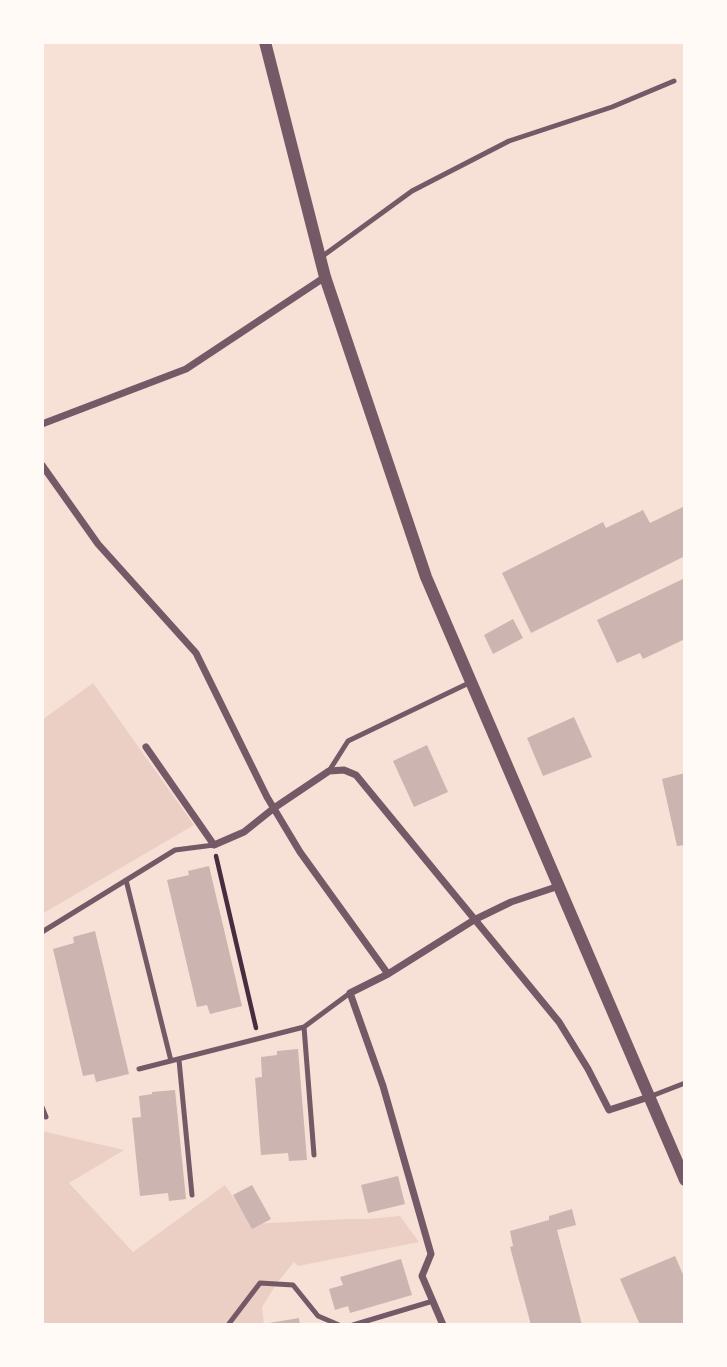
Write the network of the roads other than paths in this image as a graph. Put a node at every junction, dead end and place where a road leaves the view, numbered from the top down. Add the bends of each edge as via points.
1 (265, 42) edge
2 (674, 81) dead end
3 (320, 258) junction
4 (325, 277) junction
5 (42, 424) edge
6 (42, 465) edge
7 (471, 682) junction
8 (146, 747) dead end
9 (330, 771) junction
10 (274, 808) junction
11 (214, 845) junction
12 (126, 880) junction
13 (559, 886) junction
14 (474, 920) junction
15 (42, 932) edge
16 (388, 974) junction
17 (350, 993) junction
18 (304, 1027) junction
19 (175, 1060) junction
20 (139, 1069) dead end
21 (685, 1083) edge
22 (649, 1097) junction
23 (42, 1107) edge
24 (46, 1117) dead end
25 (314, 1155) dead end
26 (685, 1180) edge
27 (192, 1195) dead end
28 (433, 1301) junction
29 (228, 1325) edge
30 (339, 1325) edge
31 (354, 1325) edge
32 (443, 1325) edge

1 - 3 street
2 - 3 lane via 509,141 412,191
3 - 4 street
4 - 5 street via 186,369
4 - 7 street via 426,578
6 - 10 street via 98,544 196,653
7 - 9 lane via 348,741
7 - 13 street
8 - 11 street
9 - 10 street
9 - 14 street via 355,775
10 - 11 street via 244,832
10 - 16 street
11 - 12 lane via 175,850
12 - 15 lane
12 - 19 lane
13 - 14 street
13 - 22 street
14 - 16 street
14 - 22 street via 559,1022 609,1110
16 - 17 street
17 - 18 lane
17 - 28 street via 383,1086 431,1254 422,1276
18 - 19 lane
18 - 25 lane
19 - 20 lane
19 - 27 lane
21 - 22 lane
22 - 26 street
23 - 24 lane
28 - 31 lane
28 - 32 street
29 - 30 lane via 260,1283 293,1285 318,1316

